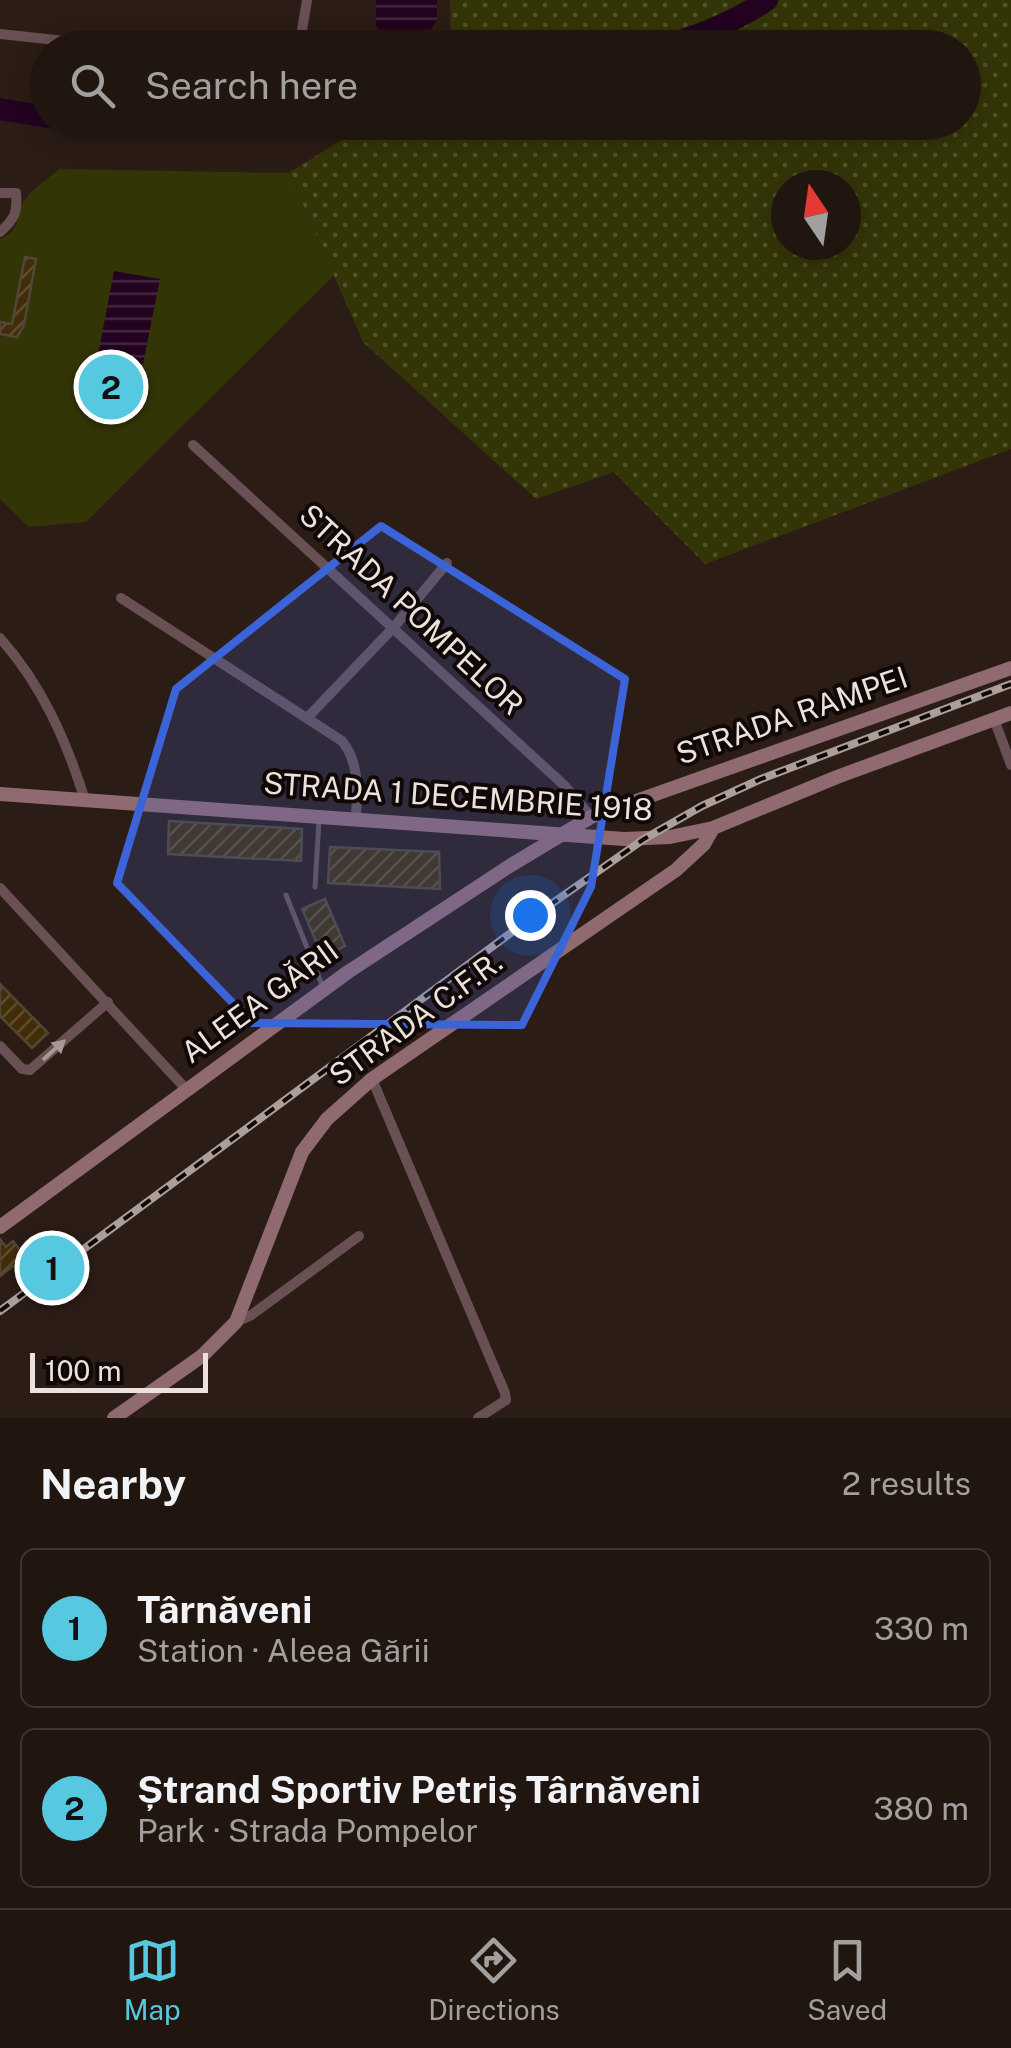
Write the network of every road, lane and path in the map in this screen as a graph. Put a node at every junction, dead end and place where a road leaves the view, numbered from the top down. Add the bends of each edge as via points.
1 (307, 0) edge
2 (303, 30) edge
3 (0, 34) edge
4 (30, 37) edge
5 (0, 193) edge
6 (0, 232) edge
7 (193, 445) dead end
8 (447, 563) dead end
9 (121, 598) dead end
10 (394, 627) junction
11 (0, 638) edge
12 (1011, 668) edge
13 (1011, 713) edge
14 (308, 717) junction
15 (994, 719) junction
16 (1011, 765) edge
17 (0, 794) edge
18 (85, 800) junction
19 (319, 816) junction
20 (591, 817) junction
21 (356, 819) junction
22 (713, 828) junction
23 (560, 834) junction
24 (315, 887) dead end
25 (0, 888) edge
26 (286, 895) dead end
27 (324, 989) junction
28 (108, 1002) junction
29 (0, 1046) edge
30 (372, 1079) junction
31 (186, 1089) junction
32 (0, 1226) edge
33 (359, 1236) dead end
34 (236, 1322) junction
35 (114, 1418) edge
36 (478, 1418) edge

1 - 2 street
3 - 4 street
5 - 6 street via 16,194 17,207
7 - 10 street, STRADA POMPELOR
8 - 10 street
9 - 14 street
10 - 14 street
10 - 20 street, STRADA POMPELOR
11 - 18 street via 53,714
12 - 20 street, STRADA RAMPEI
13 - 15 street, STRADA 1 DECEMBRIE 1918
14 - 21 street via 348,748 356,770
15 - 16 street
15 - 22 street, STRADA 1 DECEMBRIE 1918
17 - 18 street, STRADA 1 DECEMBRIE 1918
18 - 19 street, STRADA 1 DECEMBRIE 1918
19 - 21 street, STRADA 1 DECEMBRIE 1918
19 - 24 lane
20 - 23 street, STRADA RAMPEI
21 - 23 street, STRADA 1 DECEMBRIE 1918
22 - 23 street, STRADA 1 DECEMBRIE 1918 via 644,839
22 - 30 street, STRADA C.F.R. via 676,870
23 - 27 street, ALEEA GĂRII
25 - 28 street
26 - 27 lane
27 - 31 street, ALEEA GĂRII
29 -> 28 street via 30,1070
28 - 31 street
30 - 34 street, STRADA C.F.R. via 302,1152
30 - 36 street via 506,1400
31 - 32 street, ALEEA GĂRII
33 - 34 street, STRADA C.F.R.
34 - 35 street, STRADA C.F.R. via 202,1356

